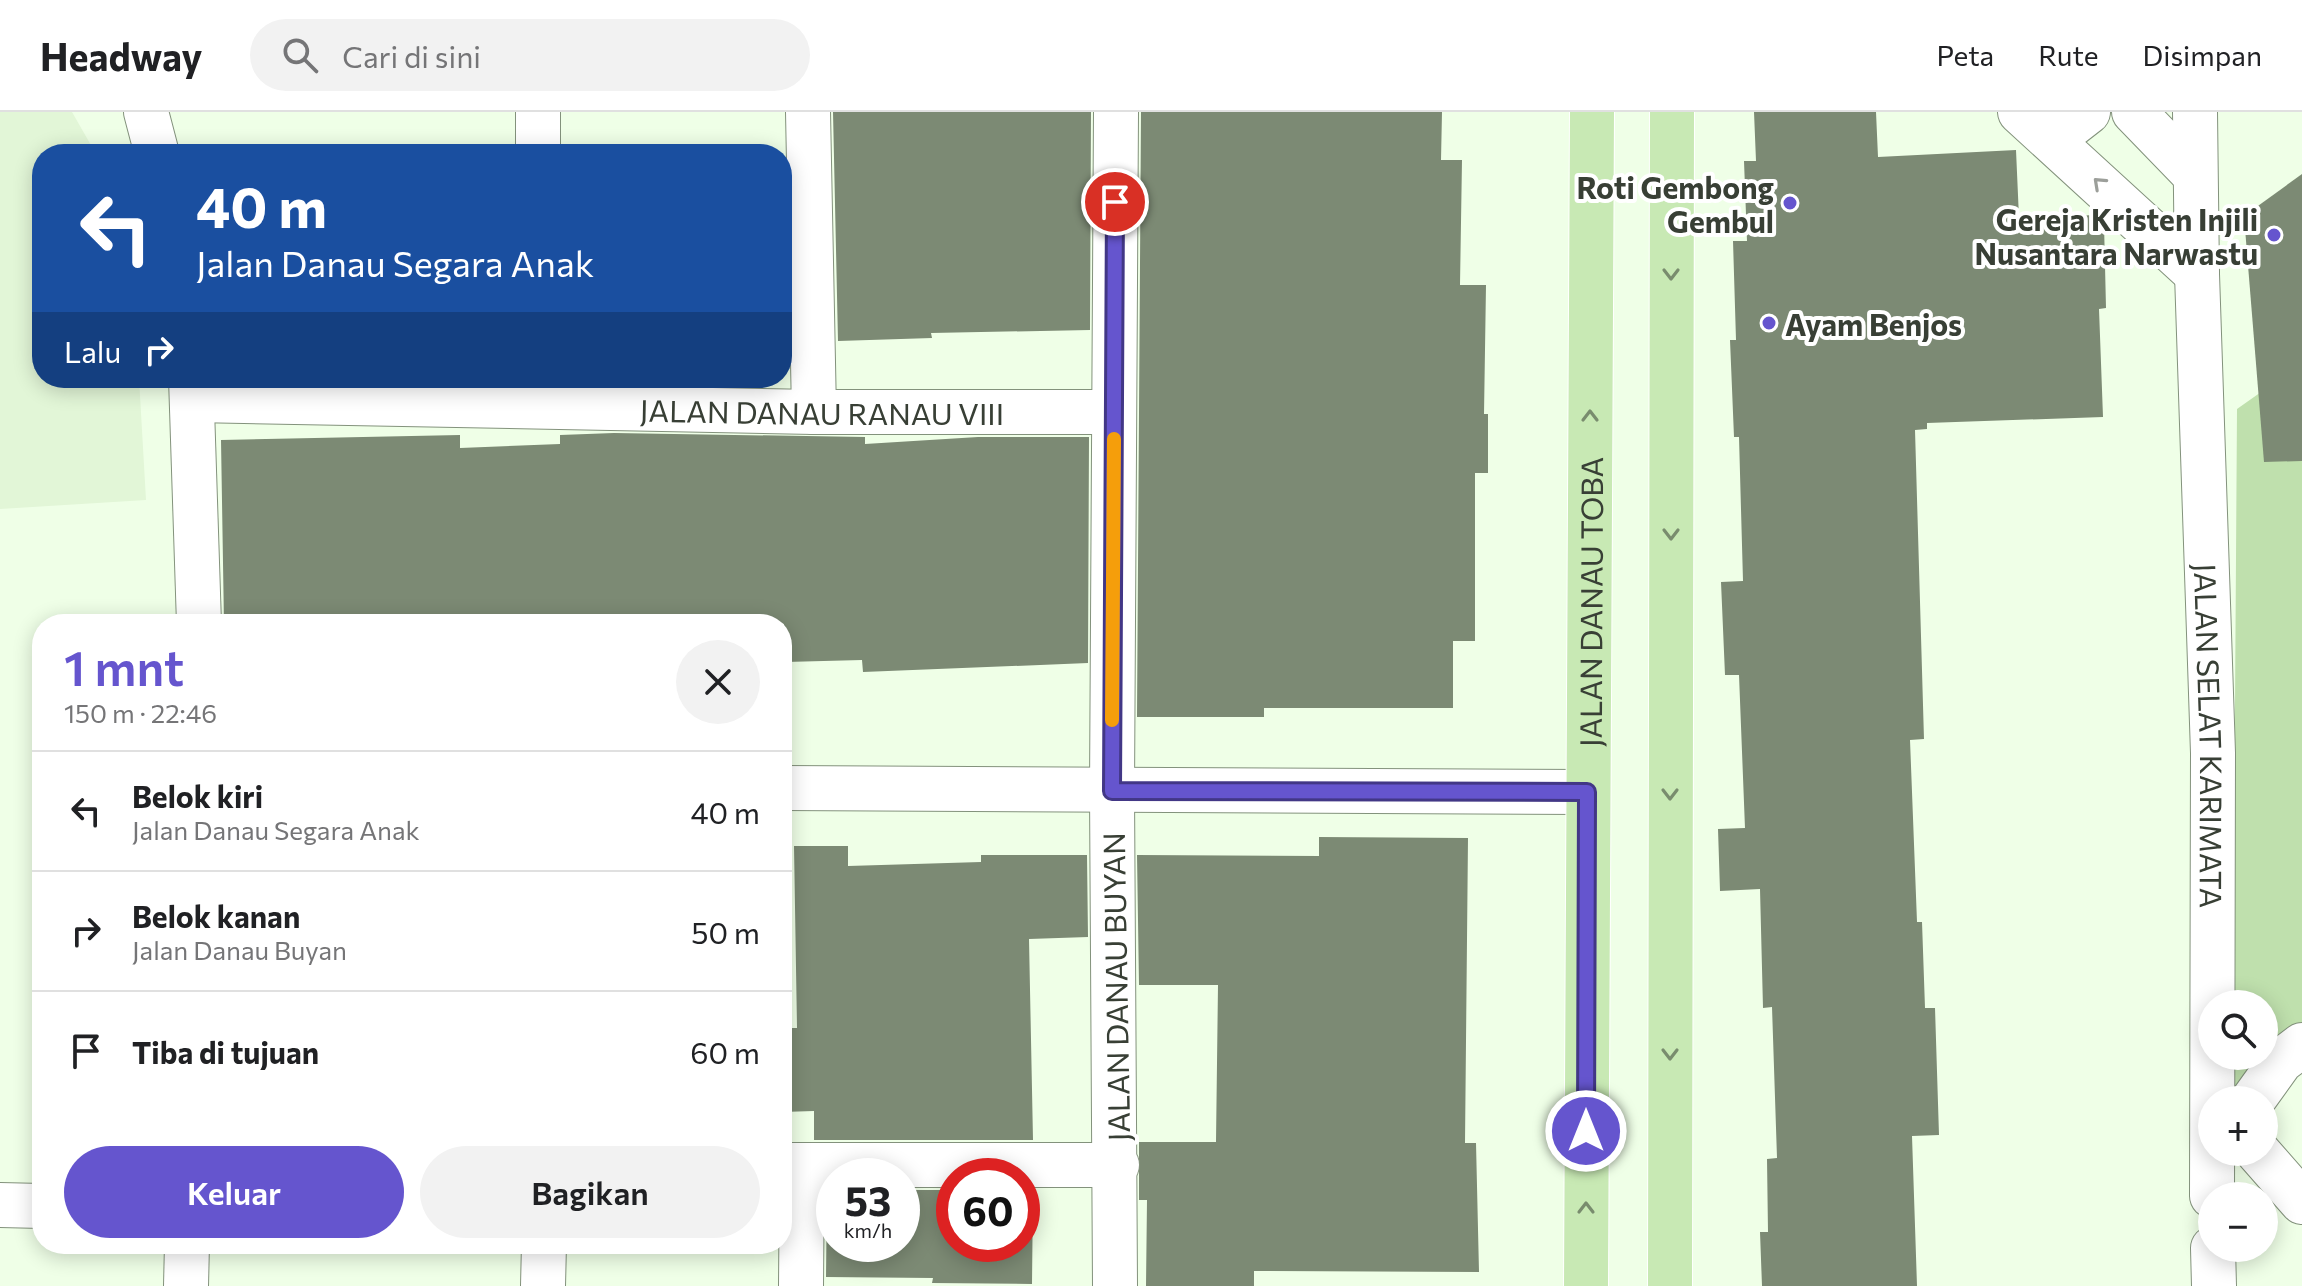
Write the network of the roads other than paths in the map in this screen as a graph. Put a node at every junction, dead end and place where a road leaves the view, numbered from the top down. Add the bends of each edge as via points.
1 (146, 112) edge
2 (538, 112) edge
3 (808, 112) edge
4 (1116, 112) edge
5 (1592, 112) edge
6 (1672, 112) edge
7 (2088, 112) edge
8 (2134, 112) edge
9 (2195, 112) edge
10 (2036, 126) edge
11 (154, 144) edge
12 (538, 144) edge
13 (2195, 175) junction
14 (2197, 274) junction
15 (193, 389) edge
16 (538, 391) edge
17 (814, 412) junction
18 (1114, 412) junction
19 (199, 614) edge
20 (792, 788) edge
21 (1112, 791) junction
22 (1587, 792) junction
23 (2302, 1045) edge
24 (2263, 1086) edge
25 (792, 1165) edge
26 (1117, 1165) junction
27 (2270, 1166) edge
28 (2212, 1182) edge
29 (2302, 1202) edge
30 (0, 1205) edge
31 (32, 1206) edge
32 (187, 1254) edge
33 (544, 1254) edge
34 (2213, 1262) edge
35 (186, 1286) edge
36 (543, 1286) edge
37 (801, 1286) edge
38 (1115, 1286) edge
39 (1586, 1286) edge
40 (1670, 1286) edge
41 (2214, 1286) edge

1 - 11 street
2 - 12 street
3 - 17 street
4 - 18 street, JALAN DANAU BUYAN
22 -> 5 main road, JALAN DANAU TOBA
6 -> 40 main road
7 - 10 street
8 - 13 street
9 - 13 street, JALAN SELAT KARIMATA
14 -> 10 street
13 - 14 street, JALAN SELAT KARIMATA
14 - 28 street, JALAN SELAT KARIMATA via 2213,753
15 - 16 street, JALAN DANAU RANAU VIII
15 - 19 street
16 - 17 street, JALAN DANAU RANAU VIII
17 - 18 street, JALAN DANAU RANAU VIII
18 - 21 street, JALAN DANAU BUYAN
20 - 21 street
21 - 22 street
21 - 26 street, JALAN DANAU BUYAN
39 -> 22 main road, JALAN DANAU TOBA
23 - 24 street via 2281,1061
25 - 26 street
25 - 37 street
26 - 38 street, JALAN DANAU BUYAN
27 - 29 street
30 - 31 street
32 - 35 street
33 - 36 street
34 - 41 street

